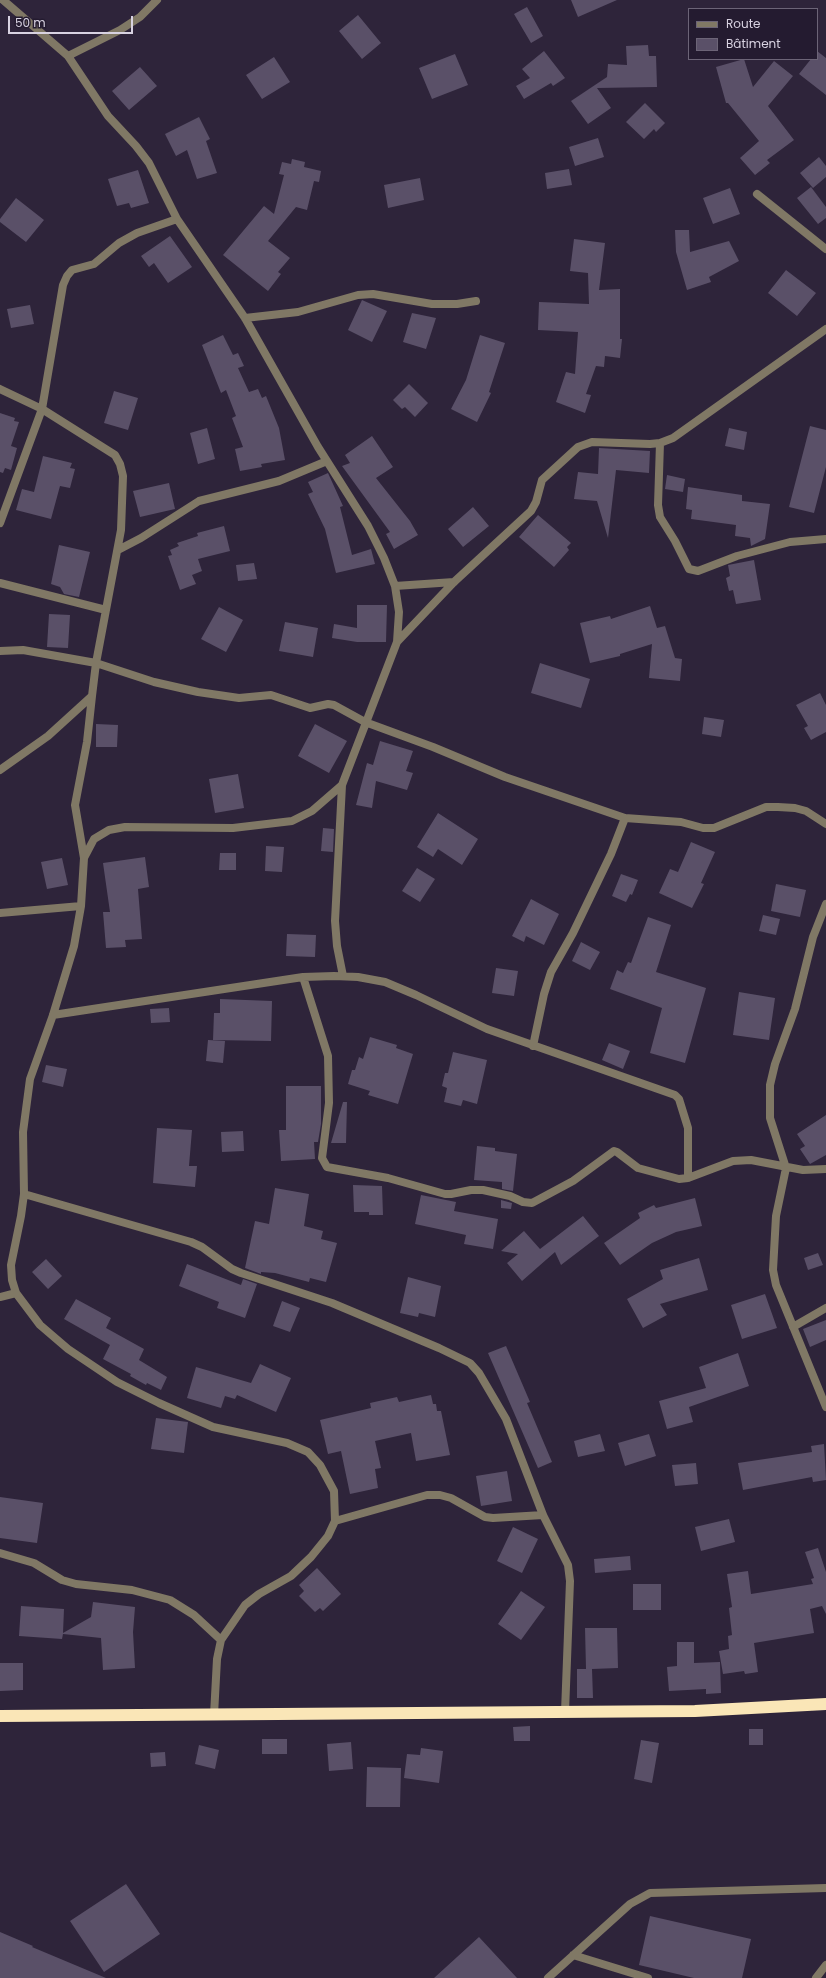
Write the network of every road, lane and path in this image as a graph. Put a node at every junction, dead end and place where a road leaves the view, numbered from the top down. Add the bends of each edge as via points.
1 (2, 0) edge
2 (157, 0) edge
3 (68, 56) junction
4 (757, 194) dead end
5 (177, 219) junction
6 (826, 249) edge
7 (476, 301) dead end
8 (245, 318) junction
9 (826, 328) edge
10 (0, 388) edge
11 (42, 409) junction
12 (660, 443) junction
13 (327, 461) junction
14 (0, 523) edge
15 (826, 539) edge
16 (118, 550) junction
17 (454, 582) junction
18 (0, 583) edge
19 (395, 586) junction
20 (106, 610) junction
21 (397, 642) junction
22 (0, 651) edge
23 (96, 663) junction
24 (92, 696) junction
25 (365, 722) junction
26 (0, 770) edge
27 (342, 785) junction
28 (625, 818) junction
29 (826, 824) edge
30 (84, 858) junction
31 (826, 904) edge
32 (81, 906) junction
33 (0, 913) edge
34 (343, 976) junction
35 (303, 977) junction
36 (53, 1015) junction
37 (533, 1046) junction
38 (786, 1168) junction
39 (826, 1169) edge
40 (688, 1178) junction
41 (24, 1194) junction
42 (16, 1293) junction
43 (0, 1296) edge
44 (826, 1308) edge
45 (792, 1326) junction
46 (826, 1407) edge
47 (543, 1515) junction
48 (336, 1521) junction
49 (0, 1553) edge
50 (221, 1640) junction
51 (826, 1704) edge
52 (565, 1712) junction
53 (214, 1715) junction
54 (0, 1716) edge
55 (826, 1888) edge
56 (573, 1955) junction
57 (826, 1965) edge
58 (548, 1978) edge
59 (648, 1978) edge
60 (816, 1978) edge

1 - 3 street
2 - 3 street via 140,17 120,30
3 - 5 street via 108,116 148,162
4 - 6 street
5 - 8 street
5 - 11 street via 137,233 119,243 94,264 72,270 67,276 62,285
7 - 8 street via 432,304 372,294 358,295 298,312
8 - 13 street
9 - 12 street via 673,438
10 - 11 street
11 - 14 street
11 - 16 street via 114,455 120,464 123,476
12 - 15 street via 660,517 689,569 698,571 737,556 790,542
12 - 17 street via 592,442 578,447 542,480 531,511
13 - 16 street via 279,482 199,501
13 - 19 street via 368,526
16 - 20 street
17 - 19 street
17 - 21 street
18 - 20 street
19 - 21 street via 399,612
20 - 23 street
21 - 25 street
22 - 23 street via 23,650
23 - 24 street
23 - 25 street via 175,688 239,698 271,695 310,708 334,705
24 - 26 street via 48,736
24 - 30 street via 87,742 75,805
25 - 27 street
25 - 28 street via 505,776
27 - 30 street via 312,811 292,821 233,828 125,827 109,830 94,838
27 - 34 street via 335,921
28 - 29 street via 681,822 714,828 766,807 778,807 806,811
28 - 37 street via 611,854 551,972 542,1000
30 - 32 street
31 - 38 street via 813,937 795,1009 770,1085 770,1118
32 - 33 street
32 - 36 street via 74,946
34 - 35 street
34 - 37 street via 385,982 475,1024
35 - 36 street
35 - 40 street via 328,1056 329,1103 322,1158 327,1167 388,1178 445,1194 483,1190 532,1204 573,1181 614,1151 648,1172 678,1179
36 - 41 street via 30,1079 23,1132
37 - 40 street via 675,1095 688,1128
38 - 39 street
38 - 40 street via 751,1160 733,1161
38 - 45 street via 776,1216 773,1270
41 - 42 street via 11,1265
41 - 47 street via 191,1242 241,1273 332,1304 470,1363 479,1373 506,1419
42 - 43 street
42 - 48 street via 40,1325 68,1350 117,1382 213,1427 287,1443 308,1452 320,1465 334,1491
44 - 45 street
45 - 46 street
47 - 48 street via 485,1517 451,1498 427,1495
47 - 52 street via 568,1565 570,1581
48 - 50 street via 311,1557 291,1576 245,1605
49 - 50 street via 34,1563 62,1580 76,1584 132,1590 170,1600 194,1615
50 - 53 street
51 - 52 highway via 696,1711
52 - 53 highway
53 - 54 highway
55 - 56 street via 650,1894 630,1904
56 - 58 street
56 - 59 street
57 - 60 street

